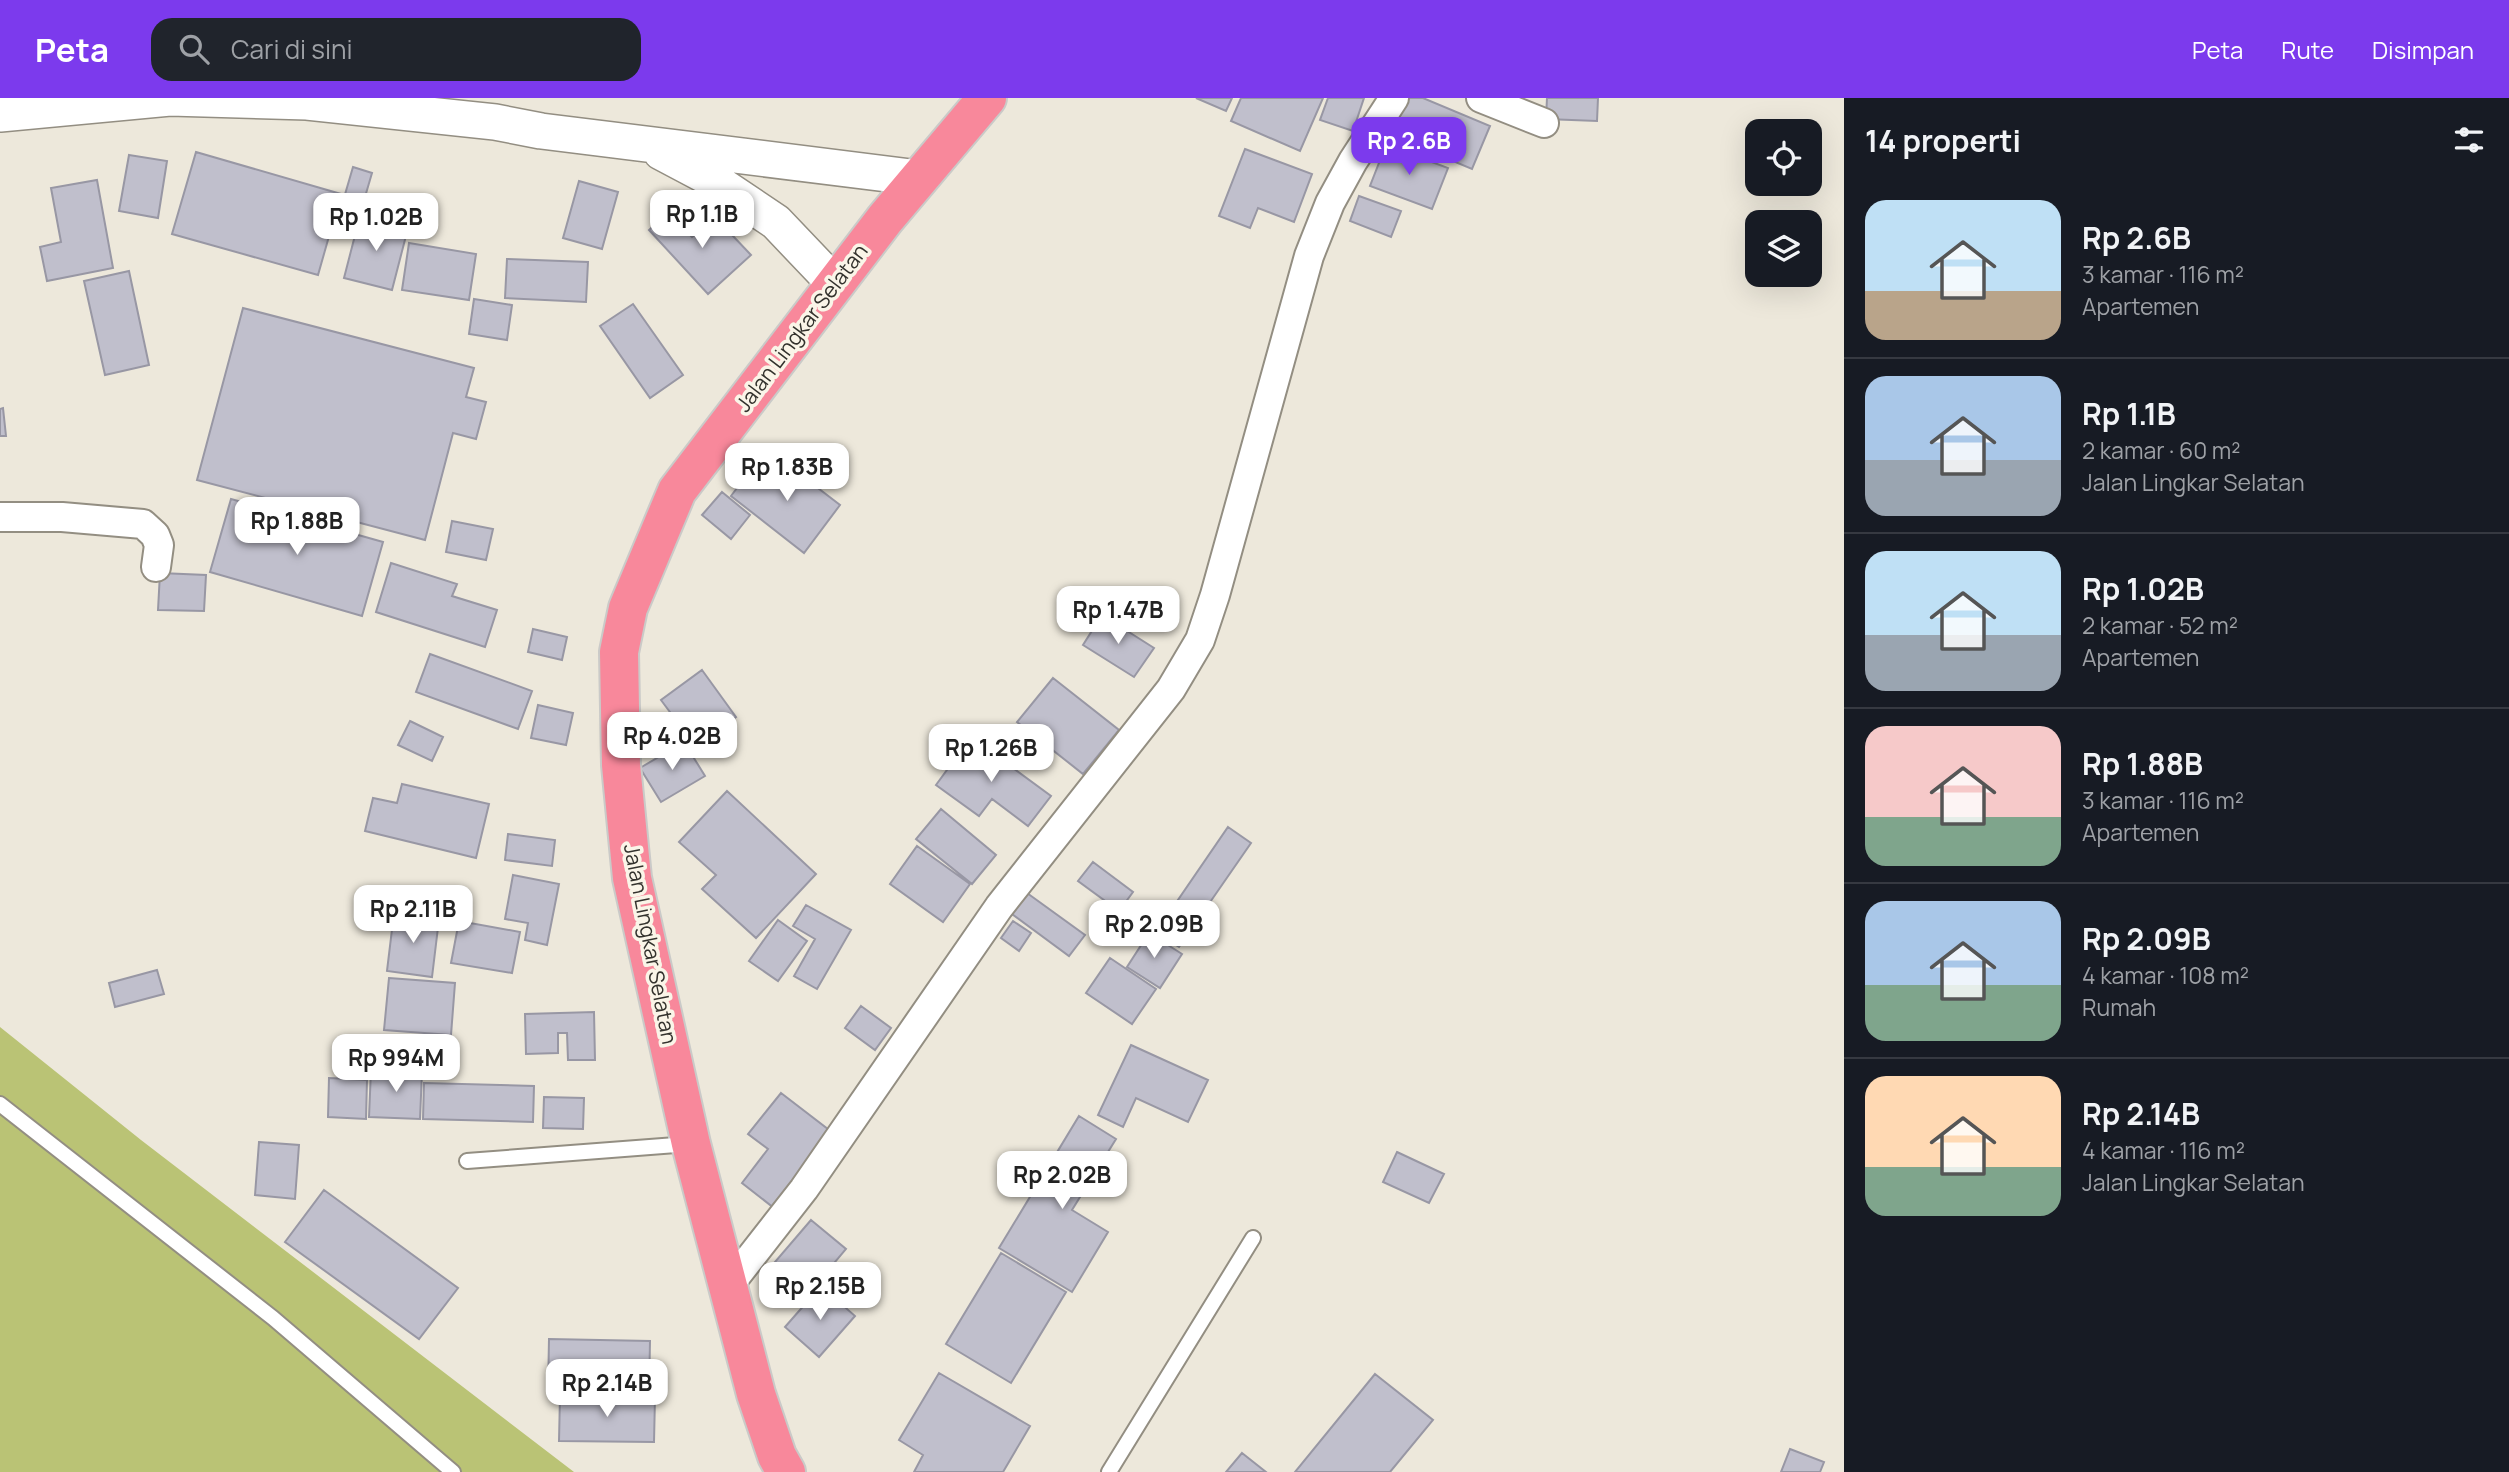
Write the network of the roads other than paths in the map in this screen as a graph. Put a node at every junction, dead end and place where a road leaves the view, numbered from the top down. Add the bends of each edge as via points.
1 (987, 98) edge
2 (1394, 98) edge
3 (1481, 98) edge
4 (0, 114) edge
5 (1544, 123) dead end
6 (642, 142) junction
7 (919, 178) junction
8 (835, 284) junction
9 (0, 517) edge
10 (156, 567) dead end
11 (0, 1104) edge
12 (691, 1144) junction
13 (467, 1161) dead end
14 (1253, 1238) dead end
15 (729, 1285) junction
16 (453, 1472) edge
17 (786, 1472) edge
18 (1110, 1472) edge

1 - 7 highway, Jalan Lingkar Selatan
2 - 15 street via 1353,161 1309,256 1200,640 1171,689 999,907 804,1189
3 - 5 street
4 - 6 street via 170,98 307,102
6 - 7 street
6 - 8 street via 712,179 776,222
7 - 8 highway, Jalan Lingkar Selatan
8 - 12 highway, Jalan Lingkar Selatan via 677,491 628,608 620,652 621,765 632,878
9 - 10 street via 143,524 159,545
11 - 16 lane via 273,1318
12 - 13 lane
12 - 15 highway, Jalan Lingkar Selatan
14 - 18 lane
15 - 17 highway, Jalan Lingkar Selatan via 756,1394

